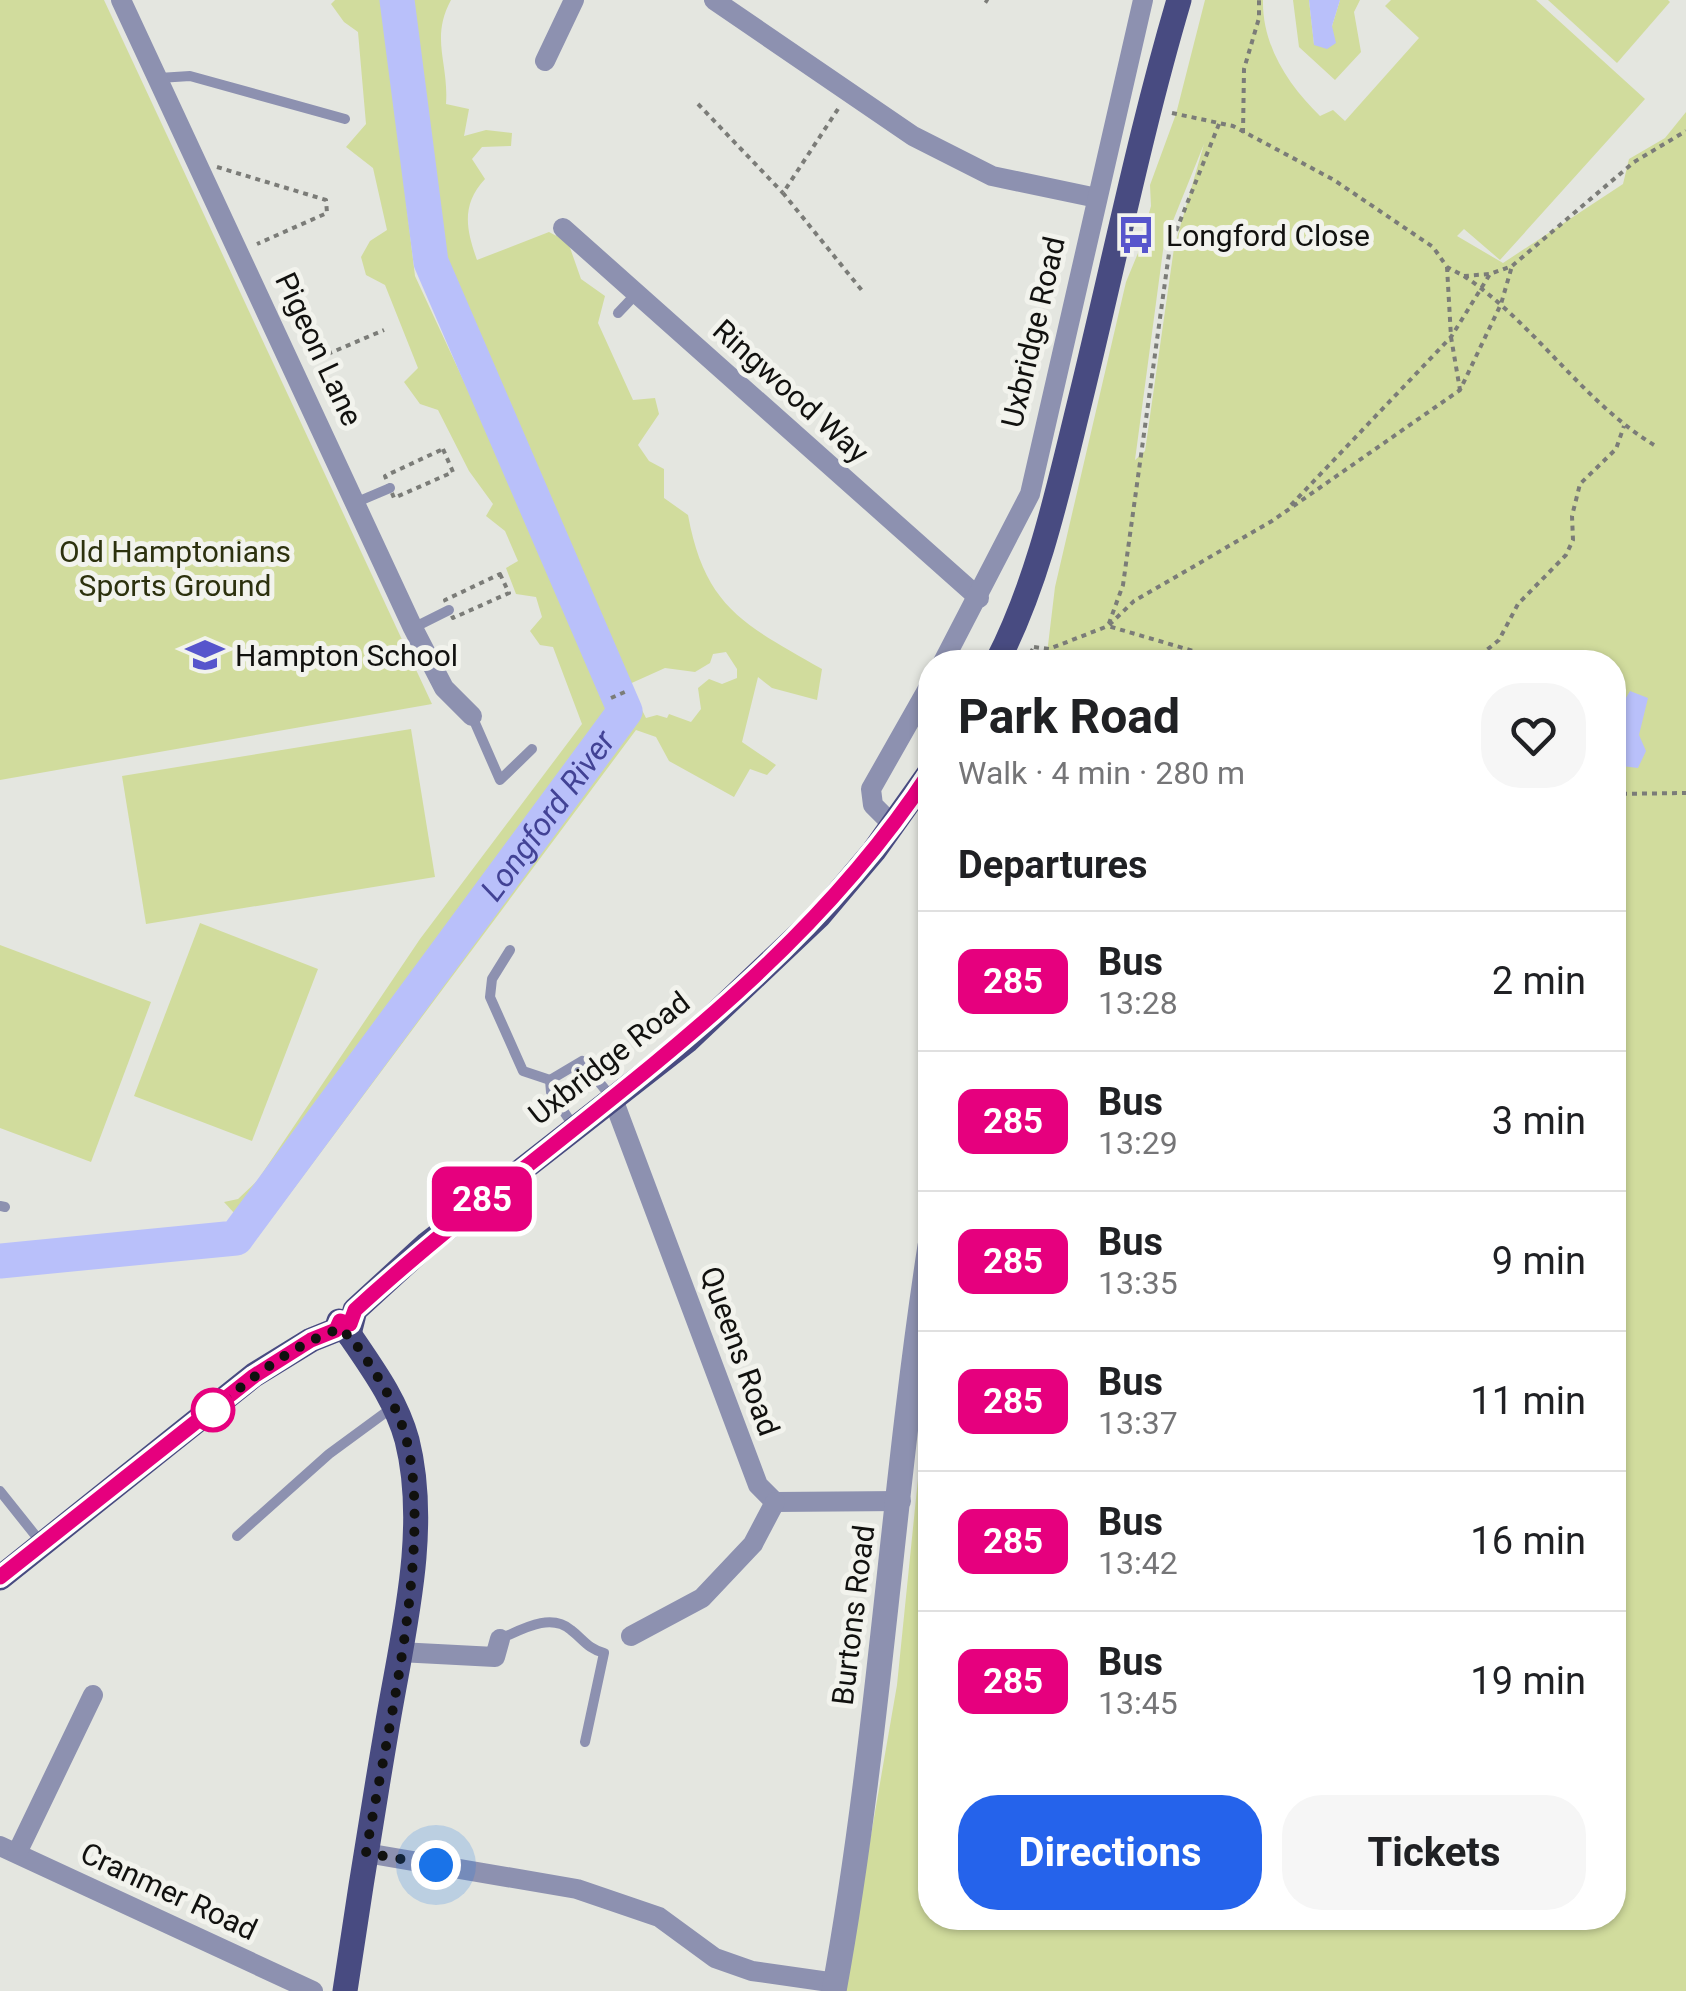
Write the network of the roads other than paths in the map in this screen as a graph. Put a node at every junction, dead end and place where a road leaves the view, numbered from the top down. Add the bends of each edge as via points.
1 (121, 0) edge
2 (572, 0) edge
3 (714, 0) edge
4 (1143, 0) edge
5 (1179, 0) edge
6 (544, 61) dead end
7 (159, 78) junction
8 (345, 119) dead end
9 (1097, 198) junction
10 (563, 228) dead end
11 (636, 294) junction
12 (618, 313) dead end
13 (390, 488) road end
14 (357, 502) junction
15 (979, 598) junction
16 (449, 610) road end
17 (414, 628) junction
18 (950, 650) edge
19 (1002, 650) edge
20 (918, 706) edge
21 (472, 716) joint
22 (532, 749) dead end
23 (918, 789) edge
24 (893, 825) junction
25 (510, 950) dead end
26 (550, 1080) junction
27 (612, 1099) junction
28 (575, 1127) junction
29 (918, 1325) edge
30 (345, 1329) junction
31 (394, 1407) junction
32 (0, 1491) edge
33 (901, 1501) junction
34 (775, 1502) junction
35 (237, 1536) dead end
36 (42, 1546) junction
37 (0, 1578) edge
38 (631, 1636) dead end
39 (500, 1640) joint
40 (400, 1652) junction
41 (93, 1695) dead end
42 (586, 1742) dead end
43 (8, 1849) edge
44 (366, 1853) junction
45 (835, 1987) edge
46 (313, 1991) edge
47 (345, 1991) edge

1 - 7 street, Pigeon Lane
2 - 6 street
3 - 9 street via 913,136 992,176
4 - 9 street, Uxbridge Road
5 - 19 main road, Uxbridge Road via 1148,104 1056,498 1033,579
7 - 8 lane via 190,76
7 - 14 street, Pigeon Lane
9 - 15 street, Uxbridge Road via 1030,494
10 - 11 street, Ringwood Way
11 - 12 lane
11 - 15 street, Ringwood Way
13 - 14 lane
14 - 17 street, Pigeon Lane
15 - 18 street, Uxbridge Road
16 - 17 lane
17 - 21 street, Pigeon Lane via 444,688
20 - 24 street via 870,789 873,805
21 - 22 lane via 500,780
23 - 24 main road, Uxbridge Road
24 - 27 main road, Uxbridge Road via 819,916 687,1041
25 - 26 lane via 492,979 490,997 523,1071
26 - 27 lane via 582,1061
26 - 28 lane via 550,1092
27 - 28 main road, Uxbridge Road
27 - 34 street, Queens Road via 758,1484
28 - 30 main road, Uxbridge Road via 427,1244 355,1310
29 - 33 street, Burtons Road
30 - 31 main road
30 - 36 main road, Uxbridge Road via 311,1340 254,1376
31 - 35 lane
31 - 40 main road via 415,1484
32 - 36 lane
33 - 34 street
33 - 45 street, Burtons Road
34 - 38 street via 753,1544 702,1598
36 - 37 main road, Uxbridge Road
39 - 40 street via 495,1657
39 - 42 lane via 540,1622 567,1626 587,1648 604,1653
40 - 44 main road
41 - 43 street
43 - 46 street, Cranmer Road
44 - 45 street via 577,1888 659,1917 715,1958
44 - 47 main road

